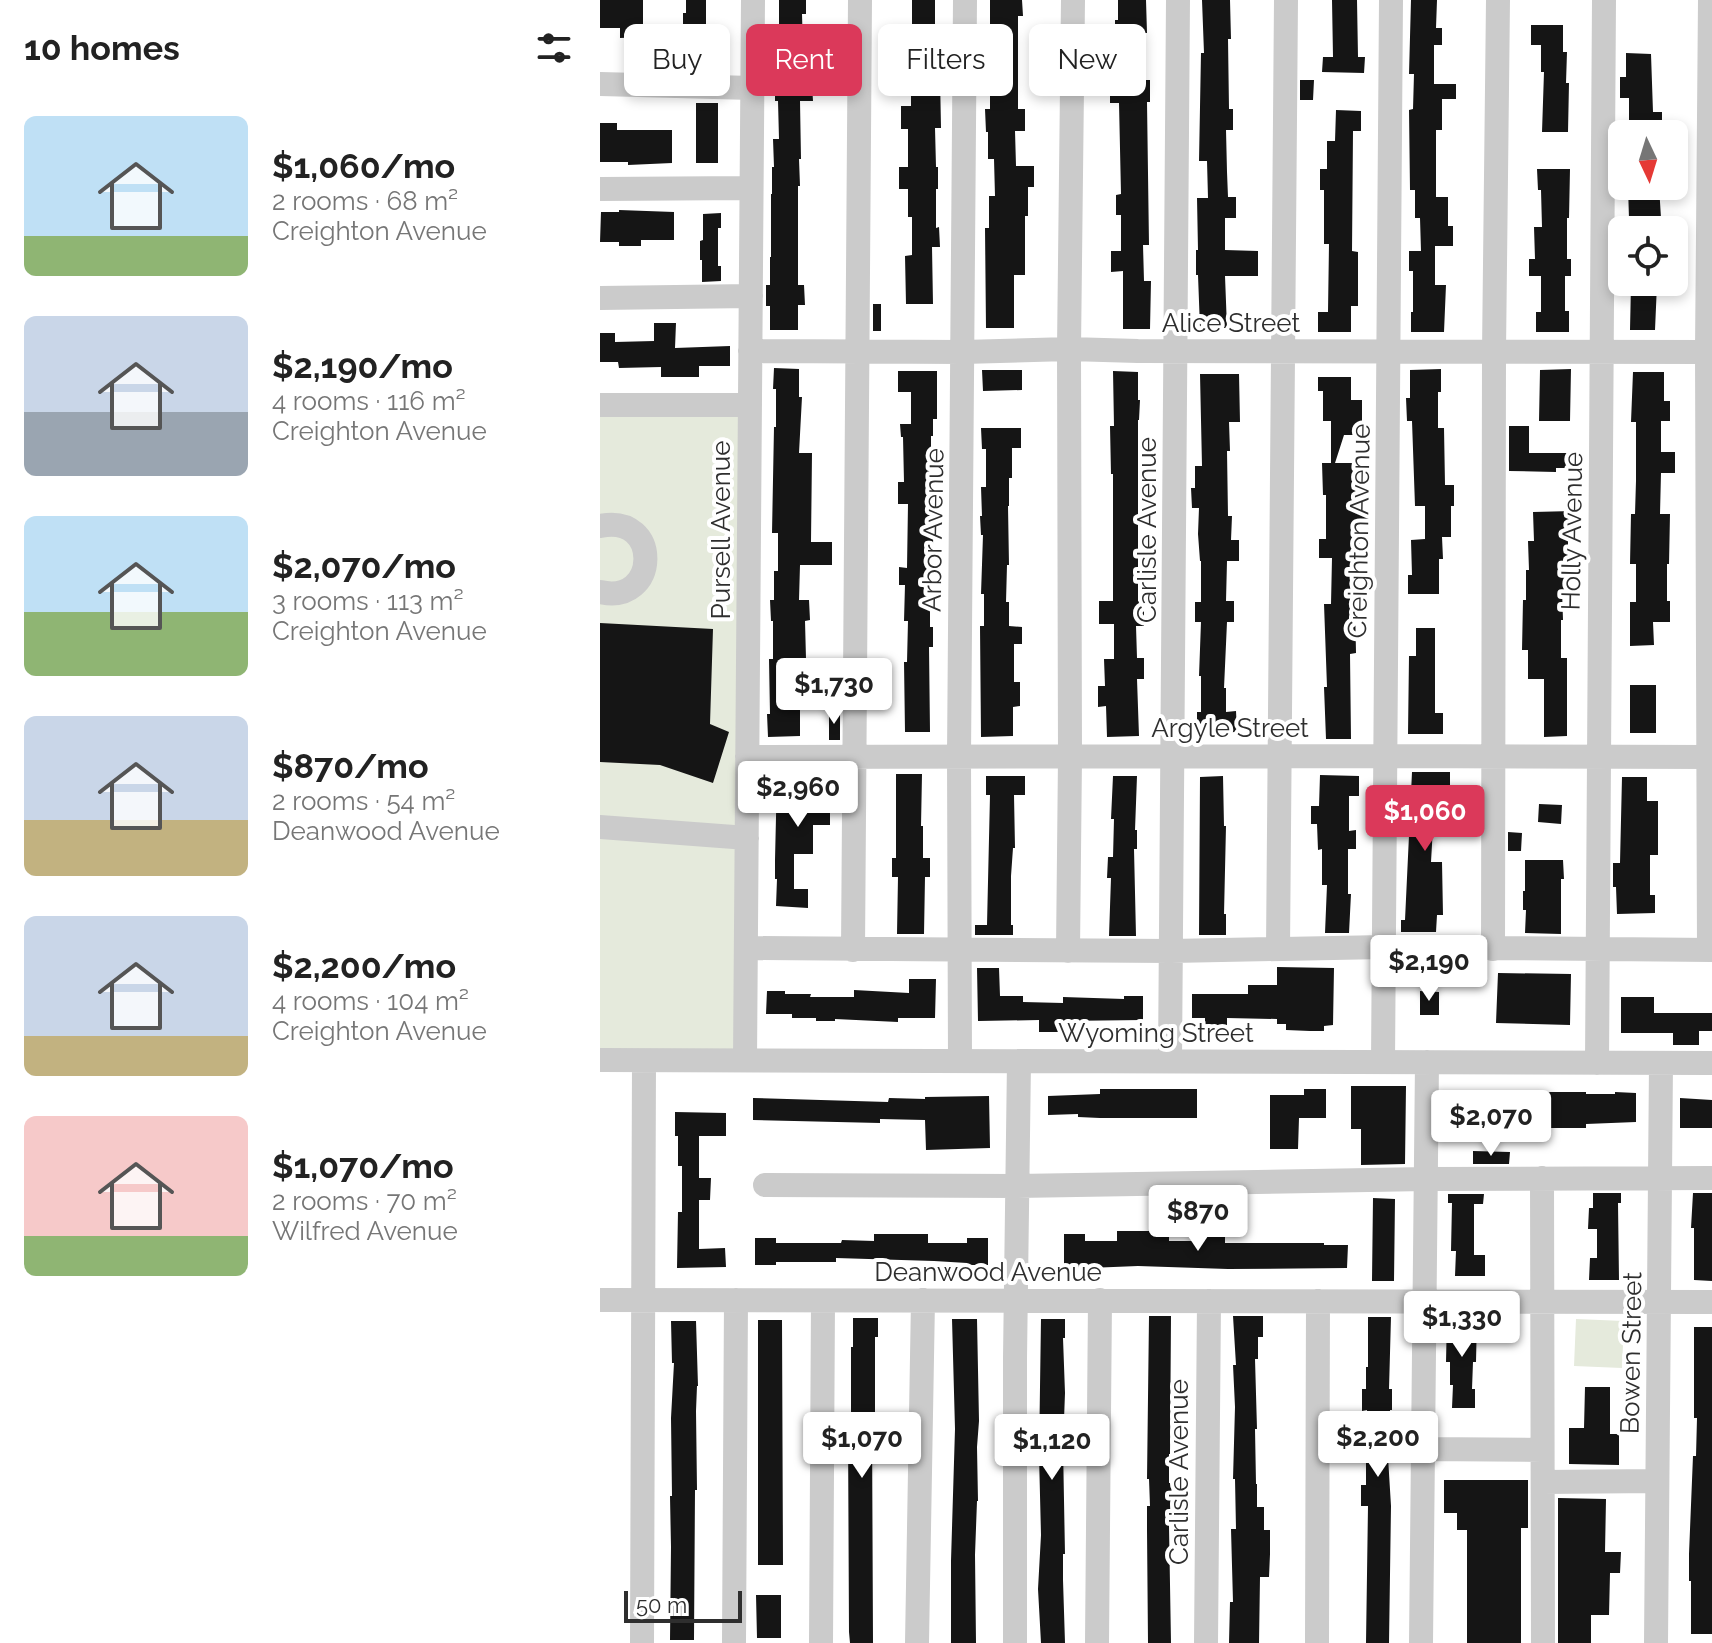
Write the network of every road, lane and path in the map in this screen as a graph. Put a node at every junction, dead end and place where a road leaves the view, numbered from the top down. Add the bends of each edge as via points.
1 (753, 0) edge
2 (860, 0) edge
3 (965, 0) edge
4 (1073, 0) edge
5 (1178, 0) edge
6 (1286, 0) edge
7 (1391, 0) edge
8 (1498, 0) edge
9 (1604, 0) edge
10 (1710, 0) edge
11 (753, 24) edge
12 (600, 84) edge
13 (746, 88) edge
14 (752, 96) edge
15 (751, 188) junction
16 (600, 189) edge
17 (751, 296) junction
18 (600, 298) edge
19 (1069, 349) junction
20 (750, 351) junction
21 (858, 351) junction
22 (1176, 351) junction
23 (1284, 351) junction
24 (1388, 351) junction
25 (963, 352) junction
26 (1494, 352) junction
27 (1710, 352) edge
28 (1602, 353) junction
29 (600, 405) edge
30 (750, 405) junction
31 (601, 519) edge
32 (600, 592) edge
33 (854, 756) junction
34 (959, 756) junction
35 (1173, 756) junction
36 (1280, 756) junction
37 (1385, 756) junction
38 (747, 757) junction
39 (1070, 757) junction
40 (1493, 757) junction
41 (1598, 758) junction
42 (1710, 758) edge
43 (600, 827) edge
44 (747, 838) junction
45 (1384, 947) junction
46 (746, 948) junction
47 (1278, 949) junction
48 (1493, 949) junction
49 (853, 950) junction
50 (1596, 950) junction
51 (1710, 950) edge
52 (959, 951) junction
53 (1068, 951) junction
54 (1171, 951) junction
55 (600, 1060) edge
56 (745, 1060) junction
57 (644, 1061) junction
58 (960, 1061) junction
59 (1019, 1061) junction
60 (1170, 1061) junction
61 (1383, 1062) junction
62 (1427, 1062) junction
63 (1597, 1063) junction
64 (1661, 1063) junction
65 (1712, 1063) edge
66 (1542, 1178) junction
67 (1661, 1178) junction
68 (1712, 1178) edge
69 (1426, 1179) junction
70 (765, 1185) dead end
71 (1017, 1186) junction
72 (600, 1300) edge
73 (643, 1300) junction
74 (736, 1300) junction
75 (923, 1300) junction
76 (1017, 1300) junction
77 (1100, 1300) junction
78 (823, 1301) junction
79 (1209, 1301) junction
80 (1318, 1301) junction
81 (1424, 1301) junction
82 (1543, 1301) junction
83 (1660, 1302) junction
84 (1712, 1302) edge
85 (1423, 1449) junction
86 (1542, 1450) junction
87 (1657, 1481) junction
88 (1543, 1482) junction
89 (642, 1643) edge
90 (734, 1643) edge
91 (821, 1643) edge
92 (917, 1643) edge
93 (1015, 1643) edge
94 (1097, 1643) edge
95 (1206, 1643) edge
96 (1317, 1643) edge
97 (1421, 1643) edge
98 (1543, 1643) edge
99 (1656, 1643) edge

1 - 11 street, Pursell Avenue
2 - 21 street
3 - 25 street, Arbor Avenue
4 - 19 street
5 - 22 street, Carlisle Avenue
6 - 23 street
7 - 24 street, Creighton Avenue
8 - 26 street
9 - 28 street, Holly Avenue
10 - 27 street
12 - 13 street
14 - 15 street, Pursell Avenue
15 - 16 street
15 - 17 street, Pursell Avenue
17 - 18 street
17 - 20 street, Pursell Avenue
19 - 22 street, Alice Street
19 - 25 street, Alice Street
19 - 39 street
20 - 21 street, Alice Street
20 - 30 street, Pursell Avenue
21 - 25 street, Alice Street
21 - 33 street
22 - 23 street, Alice Street
22 - 35 street, Carlisle Avenue
23 - 24 street, Alice Street
23 - 36 street
24 - 26 street, Alice Street
24 - 37 street, Creighton Avenue
25 - 34 street, Arbor Avenue
26 - 28 street, Alice Street
26 - 40 street
27 - 28 street, Alice Street
27 - 42 street
28 - 41 street, Holly Avenue
29 - 30 street
30 - 38 street, Pursell Avenue
31 - 32 street via 634,532 642,541 646,564 626,591
33 - 34 street, Argyle Street
33 - 38 street, Argyle Street
33 - 49 street
34 - 39 street, Argyle Street
34 - 52 street, Arbor Avenue
35 - 36 street, Argyle Street
35 - 39 street, Argyle Street
35 - 54 street, Carlisle Avenue
36 - 37 street, Argyle Street
36 - 47 street
37 - 40 street, Argyle Street
37 - 45 street, Creighton Avenue
38 - 44 street, Pursell Avenue
39 - 53 street
40 - 41 street, Argyle Street
40 - 48 street
41 - 42 street, Argyle Street
41 - 50 street, Holly Avenue
42 - 51 street
43 - 44 street
44 - 46 street, Pursell Avenue
45 - 47 street
45 - 48 street
45 - 61 street, Creighton Avenue
46 - 49 street
46 - 56 street, Pursell Avenue
47 - 54 street
48 - 50 street
49 - 52 street
50 - 51 street
50 - 63 street, Holly Avenue
52 - 53 street
52 - 58 street, Arbor Avenue
53 - 54 street
54 - 60 street, Carlisle Avenue
55 - 57 street, Wyoming Street
56 - 57 street, Wyoming Street
56 - 58 street, Wyoming Street
57 - 73 street
58 - 59 street, Wyoming Street
59 - 60 street, Wyoming Street
59 - 71 street
60 - 61 street, Wyoming Street
61 - 62 street, Wyoming Street
62 - 63 street, Wyoming Street
62 - 69 street
63 - 64 street, Wyoming Street
64 - 65 street, Wyoming Street
64 - 67 street, Bowen Street
66 - 67 street
66 - 69 street
66 - 82 street
67 - 68 street
67 - 83 street, Bowen Street
69 - 71 street
69 - 81 street
70 - 71 street
71 - 76 street
72 - 73 street, Deanwood Avenue
73 - 74 street, Deanwood Avenue
73 - 89 street
74 - 78 street, Deanwood Avenue
74 - 90 street
75 - 76 street, Deanwood Avenue
75 - 78 street, Deanwood Avenue
75 - 92 street
76 - 77 street, Deanwood Avenue
76 - 93 street
77 - 79 street, Deanwood Avenue
77 - 94 street
78 - 91 street
79 - 80 street, Deanwood Avenue
79 - 95 street, Carlisle Avenue
80 - 81 street, Deanwood Avenue
80 - 96 street
81 - 82 street, Deanwood Avenue
81 - 85 street
82 - 83 street, Deanwood Avenue
82 - 86 street
83 - 84 street, Deanwood Avenue
83 - 87 street, Bowen Street
85 - 86 street
85 - 97 street
86 - 88 street
87 - 88 street
87 - 99 street, Bowen Street
88 - 98 street

